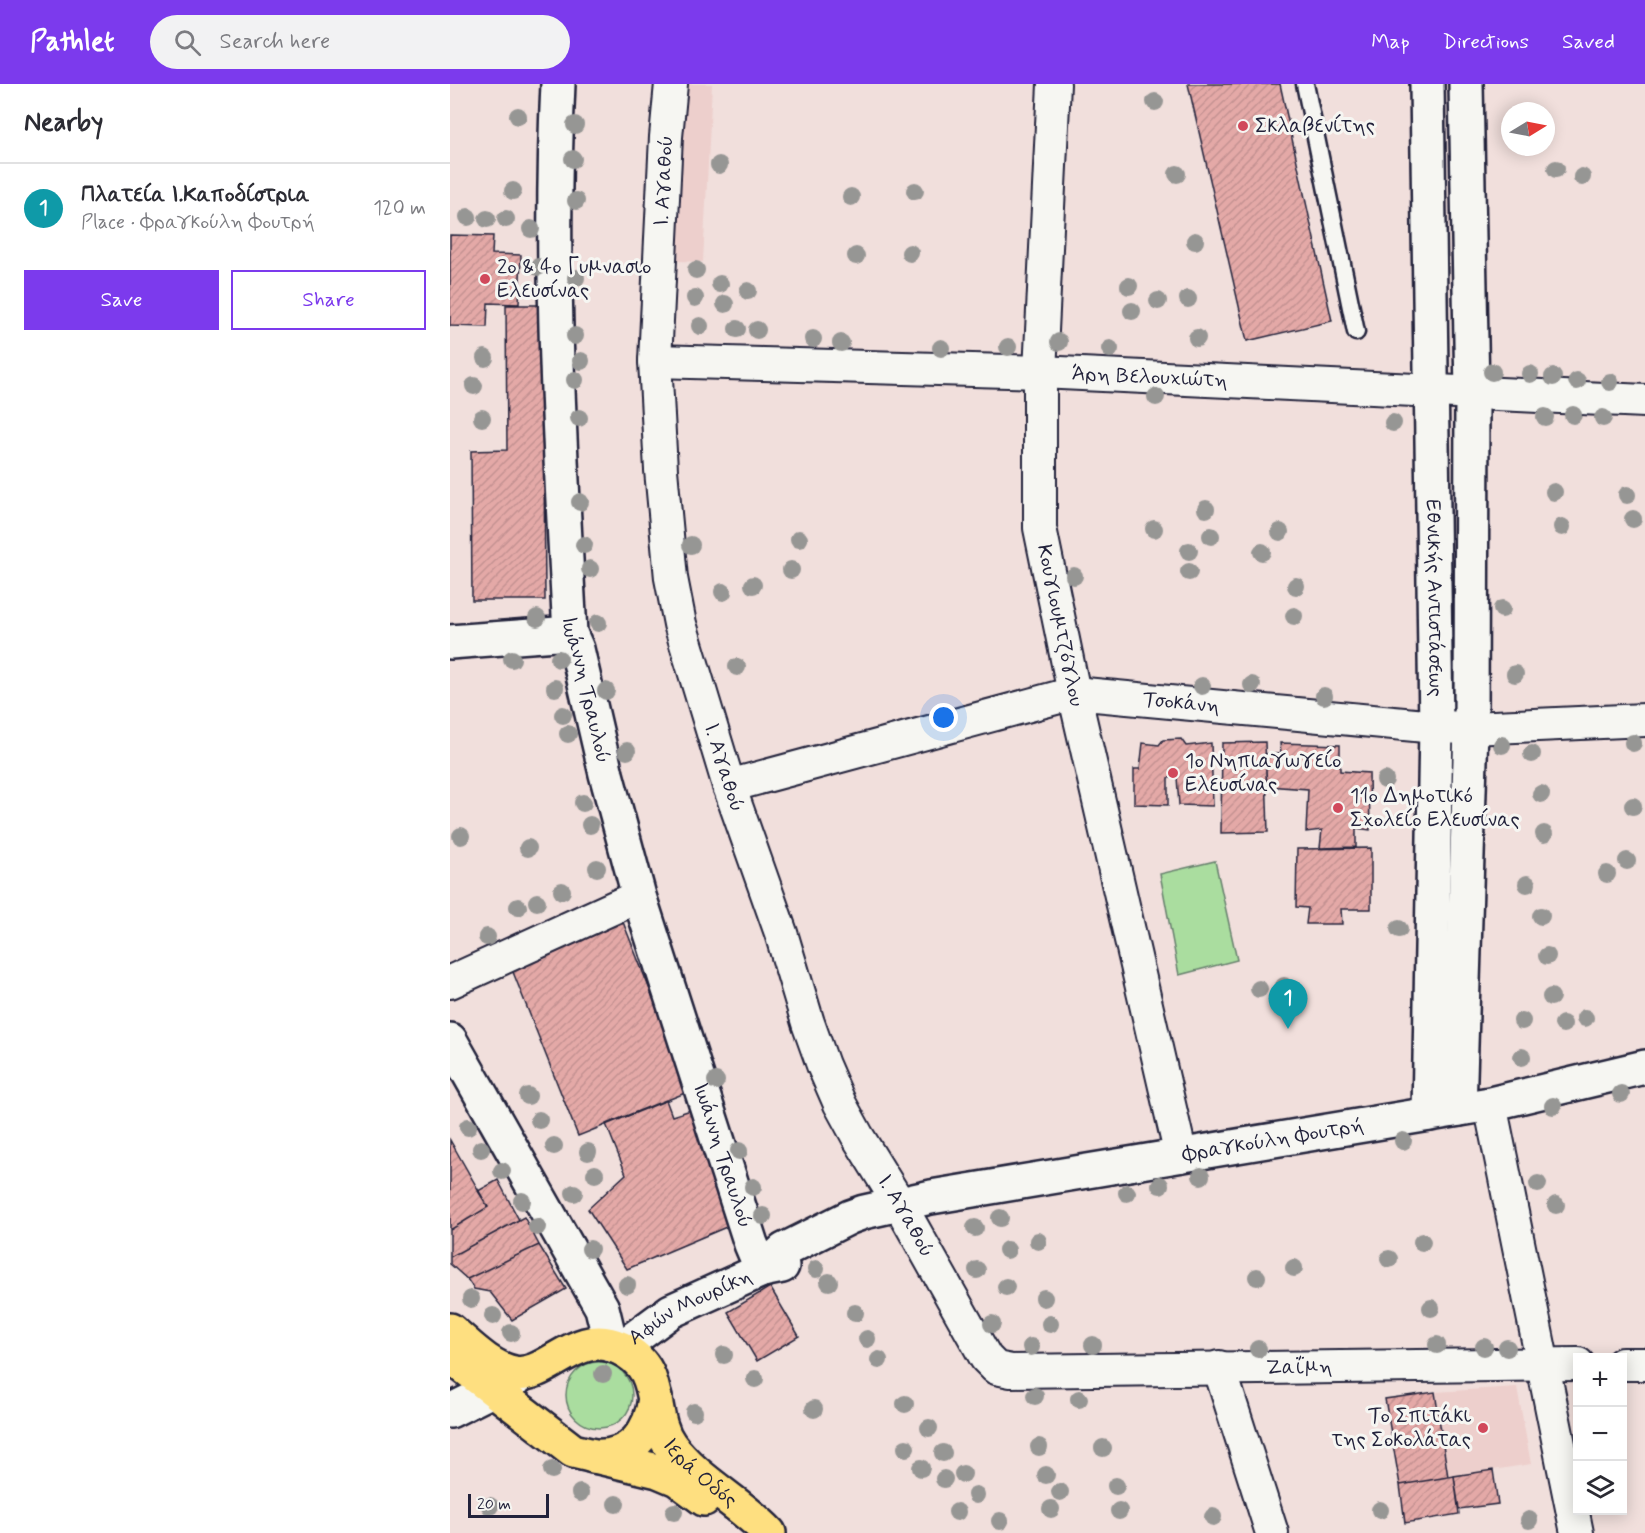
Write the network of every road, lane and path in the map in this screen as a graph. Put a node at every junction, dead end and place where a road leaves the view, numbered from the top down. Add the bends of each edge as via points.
1 (558, 84) edge
2 (671, 84) edge
3 (1054, 84) edge
4 (1305, 84) edge
5 (1427, 84) edge
6 (1466, 84) edge
7 (1356, 332) dead end
8 (655, 361) junction
9 (1040, 372) junction
10 (1430, 392) junction
11 (1472, 392) junction
12 (1645, 401) edge
13 (570, 633) junction
14 (450, 642) edge
15 (1074, 693) junction
16 (1645, 720) edge
17 (1436, 727) junction
18 (1471, 728) junction
19 (729, 786) junction
20 (639, 896) junction
21 (450, 981) edge
22 (450, 1040) edge
23 (1645, 1067) edge
24 (1459, 1109) junction
25 (1181, 1156) junction
26 (900, 1205) junction
27 (850, 1228) joint
28 (762, 1270) junction
29 (450, 1330) edge
30 (616, 1346) junction
31 (450, 1355) edge
32 (562, 1356) junction
33 (1542, 1364) junction
34 (1573, 1364) edge
35 (1627, 1364) edge
36 (1645, 1364) edge
37 (1219, 1367) junction
38 (1022, 1370) joint
39 (527, 1373) junction
40 (493, 1390) junction
41 (655, 1398) junction
42 (450, 1411) edge
43 (553, 1434) junction
44 (586, 1455) junction
45 (744, 1533) edge
46 (769, 1533) edge
47 (1272, 1533) edge
48 (1577, 1533) edge

1 - 13 street, Ιωάννη Τραυλού via 554,166 557,397
2 - 8 street, Ι. Αγαθού
3 - 9 street, Κουγιουμτζόγλου
4 - 7 lane
5 - 10 street, Εθνικής Αντιστάσεως
6 - 11 street, Εθνικής Αντιστάσεως
8 - 9 street, Άρη Βελουχιώτη
8 - 19 street, Ι. Αγαθού via 671,578 680,624
9 - 10 street, Άρη Βελουχιώτη
9 - 15 street, Κουγιουμτζόγλου via 1040,528
10 - 11 street, Άρη Βελουχιώτη
10 - 17 street, Εθνικής Αντιστάσεως
11 - 12 street, Άρη Βελουχιώτη
11 - 18 street, Εθνικής Αντιστάσεως
13 - 14 street
13 - 20 street, Ιωάννη Τραυλού
15 - 17 street, Τσοκάνη
15 - 19 street, Τσοκάνη
15 - 25 street, Κουγιουμτζόγλου
16 - 18 street, Τσοκάνη
17 - 18 street, Τσοκάνη
17 - 24 street, Εθνικής Αντιστάσεως
18 - 24 street, Εθνικής Αντιστάσεως
19 - 26 street, Ι. Αγαθού via 823,1065 854,1129
20 - 21 street
20 - 28 street, Ιωάννη Τραυλού
22 - 30 street via 602,1308
23 - 24 street, Φραγκούλη Φουτρή
24 - 25 street, Φραγκούλη Φουτρή
24 - 33 street
25 - 26 street, Φραγκούλη Φουτρή
26 - 27 street, Φραγκούλη Φουτρή
26 - 38 street, Ι. Αγαθού via 986,1358 996,1368
27 - 28 street, Αφών Μουρίκη via 784,1250
28 - 30 street, Αφών Μουρίκη via 671,1311
29 - 39 main road via 489,1362 514,1373
30 - 32 main road via 594,1343
30 - 41 main road, Ιερά Οδός via 639,1360 650,1378
31 - 40 main road, Ιερά Οδός
32 - 39 main road
32 - 43 main road via 550,1369 542,1393 545,1419
33 - 34 street, Ζαΐμη
33 - 37 street, Ζαΐμη
33 - 48 street
35 - 36 street
37 - 38 street, Ζαΐμη
37 - 47 street
39 - 40 street
40 - 42 street
40 - 43 main road, Ιερά Οδός
41 - 44 main road, Ιερά Οδός via 646,1431 634,1444 603,1457
41 - 46 main road, Ιερά Οδός via 669,1444
43 - 44 main road, Ιερά Οδός via 573,1451
44 - 45 main road, Ιερά Οδός via 677,1479

